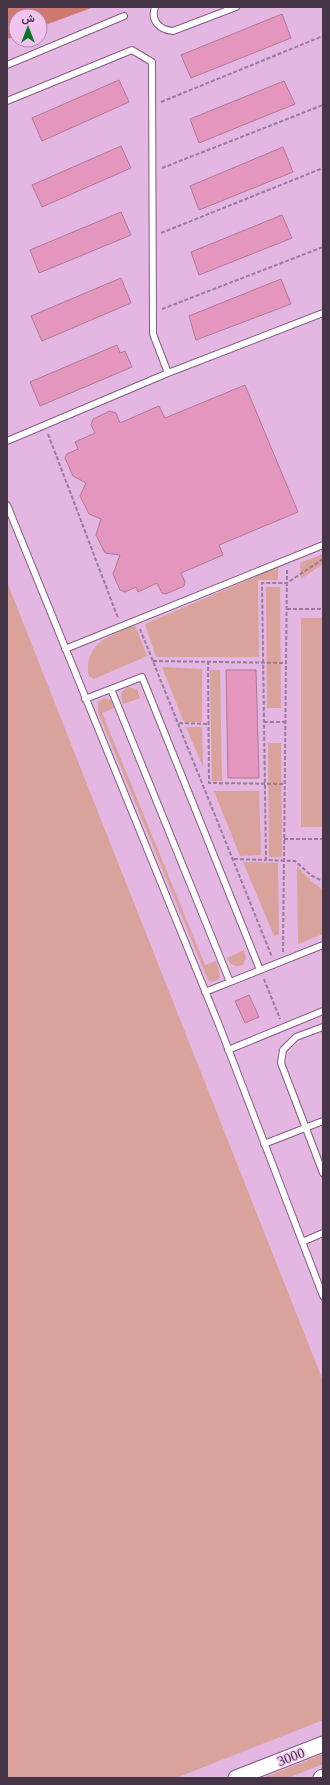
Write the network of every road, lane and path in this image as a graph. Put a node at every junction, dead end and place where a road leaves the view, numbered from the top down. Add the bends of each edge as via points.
1 (155, 7) edge
2 (231, 8) edge
3 (124, 16) dead end
4 (323, 36) edge
5 (7, 64) edge
6 (7, 101) edge
7 (152, 105) junction
8 (323, 105) edge
9 (323, 168) edge
10 (152, 171) junction
11 (152, 237) junction
12 (323, 247) edge
13 (153, 312) junction
14 (323, 312) edge
15 (168, 373) junction
16 (45, 425) junction
17 (7, 441) edge
18 (7, 505) edge
19 (323, 545) edge
20 (323, 558) edge
21 (288, 560) junction
22 (287, 583) junction
23 (287, 609) junction
24 (323, 610) edge
25 (137, 620) junction
26 (122, 626) junction
27 (65, 649) junction
28 (153, 661) junction
29 (208, 661) junction
30 (263, 662) junction
31 (286, 663) junction
32 (111, 689) junction
33 (85, 699) junction
34 (264, 722) junction
35 (286, 722) junction
36 (178, 723) junction
37 (208, 724) junction
38 (203, 784) junction
39 (209, 784) junction
40 (264, 784) junction
41 (285, 784) junction
42 (284, 839) junction
43 (323, 839) edge
44 (234, 859) junction
45 (266, 860) junction
46 (284, 860) junction
47 (323, 881) edge
48 (323, 945) edge
49 (282, 961) junction
50 (275, 964) junction
51 (260, 970) junction
52 (230, 982) junction
53 (205, 992) junction
54 (323, 1011) edge
55 (284, 1027) junction
56 (323, 1027) edge
57 (228, 1050) junction
58 (323, 1121) edge
59 (306, 1128) junction
60 (264, 1144) junction
61 (323, 1173) edge
62 (323, 1233) edge
63 (302, 1242) junction
64 (321, 1286) edge
65 (323, 1296) edge
66 (323, 1744) edge
67 (236, 1778) edge

1 - 2 lane via 155,22 166,30 173,31
3 - 5 lane
4 - 7 path
6 - 7 lane via 132,50 152,62
7 - 10 lane
8 - 10 path
9 - 11 path
10 - 11 lane
11 - 13 lane
12 - 13 path
13 - 15 lane via 153,334
14 - 15 lane
15 - 16 lane
16 - 17 lane
16 - 26 path
18 - 27 lane
19 - 21 lane
20 - 22 path
21 - 22 path
21 - 25 lane
22 - 23 path
22 - 30 path via 262,584
23 - 24 path
23 - 31 path
25 - 26 lane
25 - 28 path
26 - 27 lane
27 - 33 lane
28 - 29 path
28 - 36 path
29 - 30 path
29 - 37 path
30 - 31 path
30 - 34 path
31 - 35 path
32 - 33 lane
32 - 51 lane via 142,677
32 - 52 lane
33 - 53 lane
34 - 35 path
34 - 40 path
35 - 41 path
36 - 37 path
36 - 38 path
37 - 39 path
38 - 39 path
38 - 44 path
39 - 40 path
40 - 41 path
40 - 45 path
41 - 42 path
42 - 43 path
42 - 46 path
44 - 45 path
44 - 50 path
45 - 46 path
46 - 47 path via 295,861 312,876
46 - 49 path
48 - 49 lane
49 - 50 lane
50 - 51 lane
51 - 52 lane
51 - 55 path
52 - 53 lane
53 - 57 lane
54 - 55 lane
55 - 57 lane
56 - 59 lane via 296,1037 283,1050 281,1063
57 - 60 lane
58 - 59 lane
59 - 60 lane
59 - 61 lane
60 - 63 lane
62 - 63 lane
63 - 64 lane
64 - 65 lane
66 - 67 street, 3000

